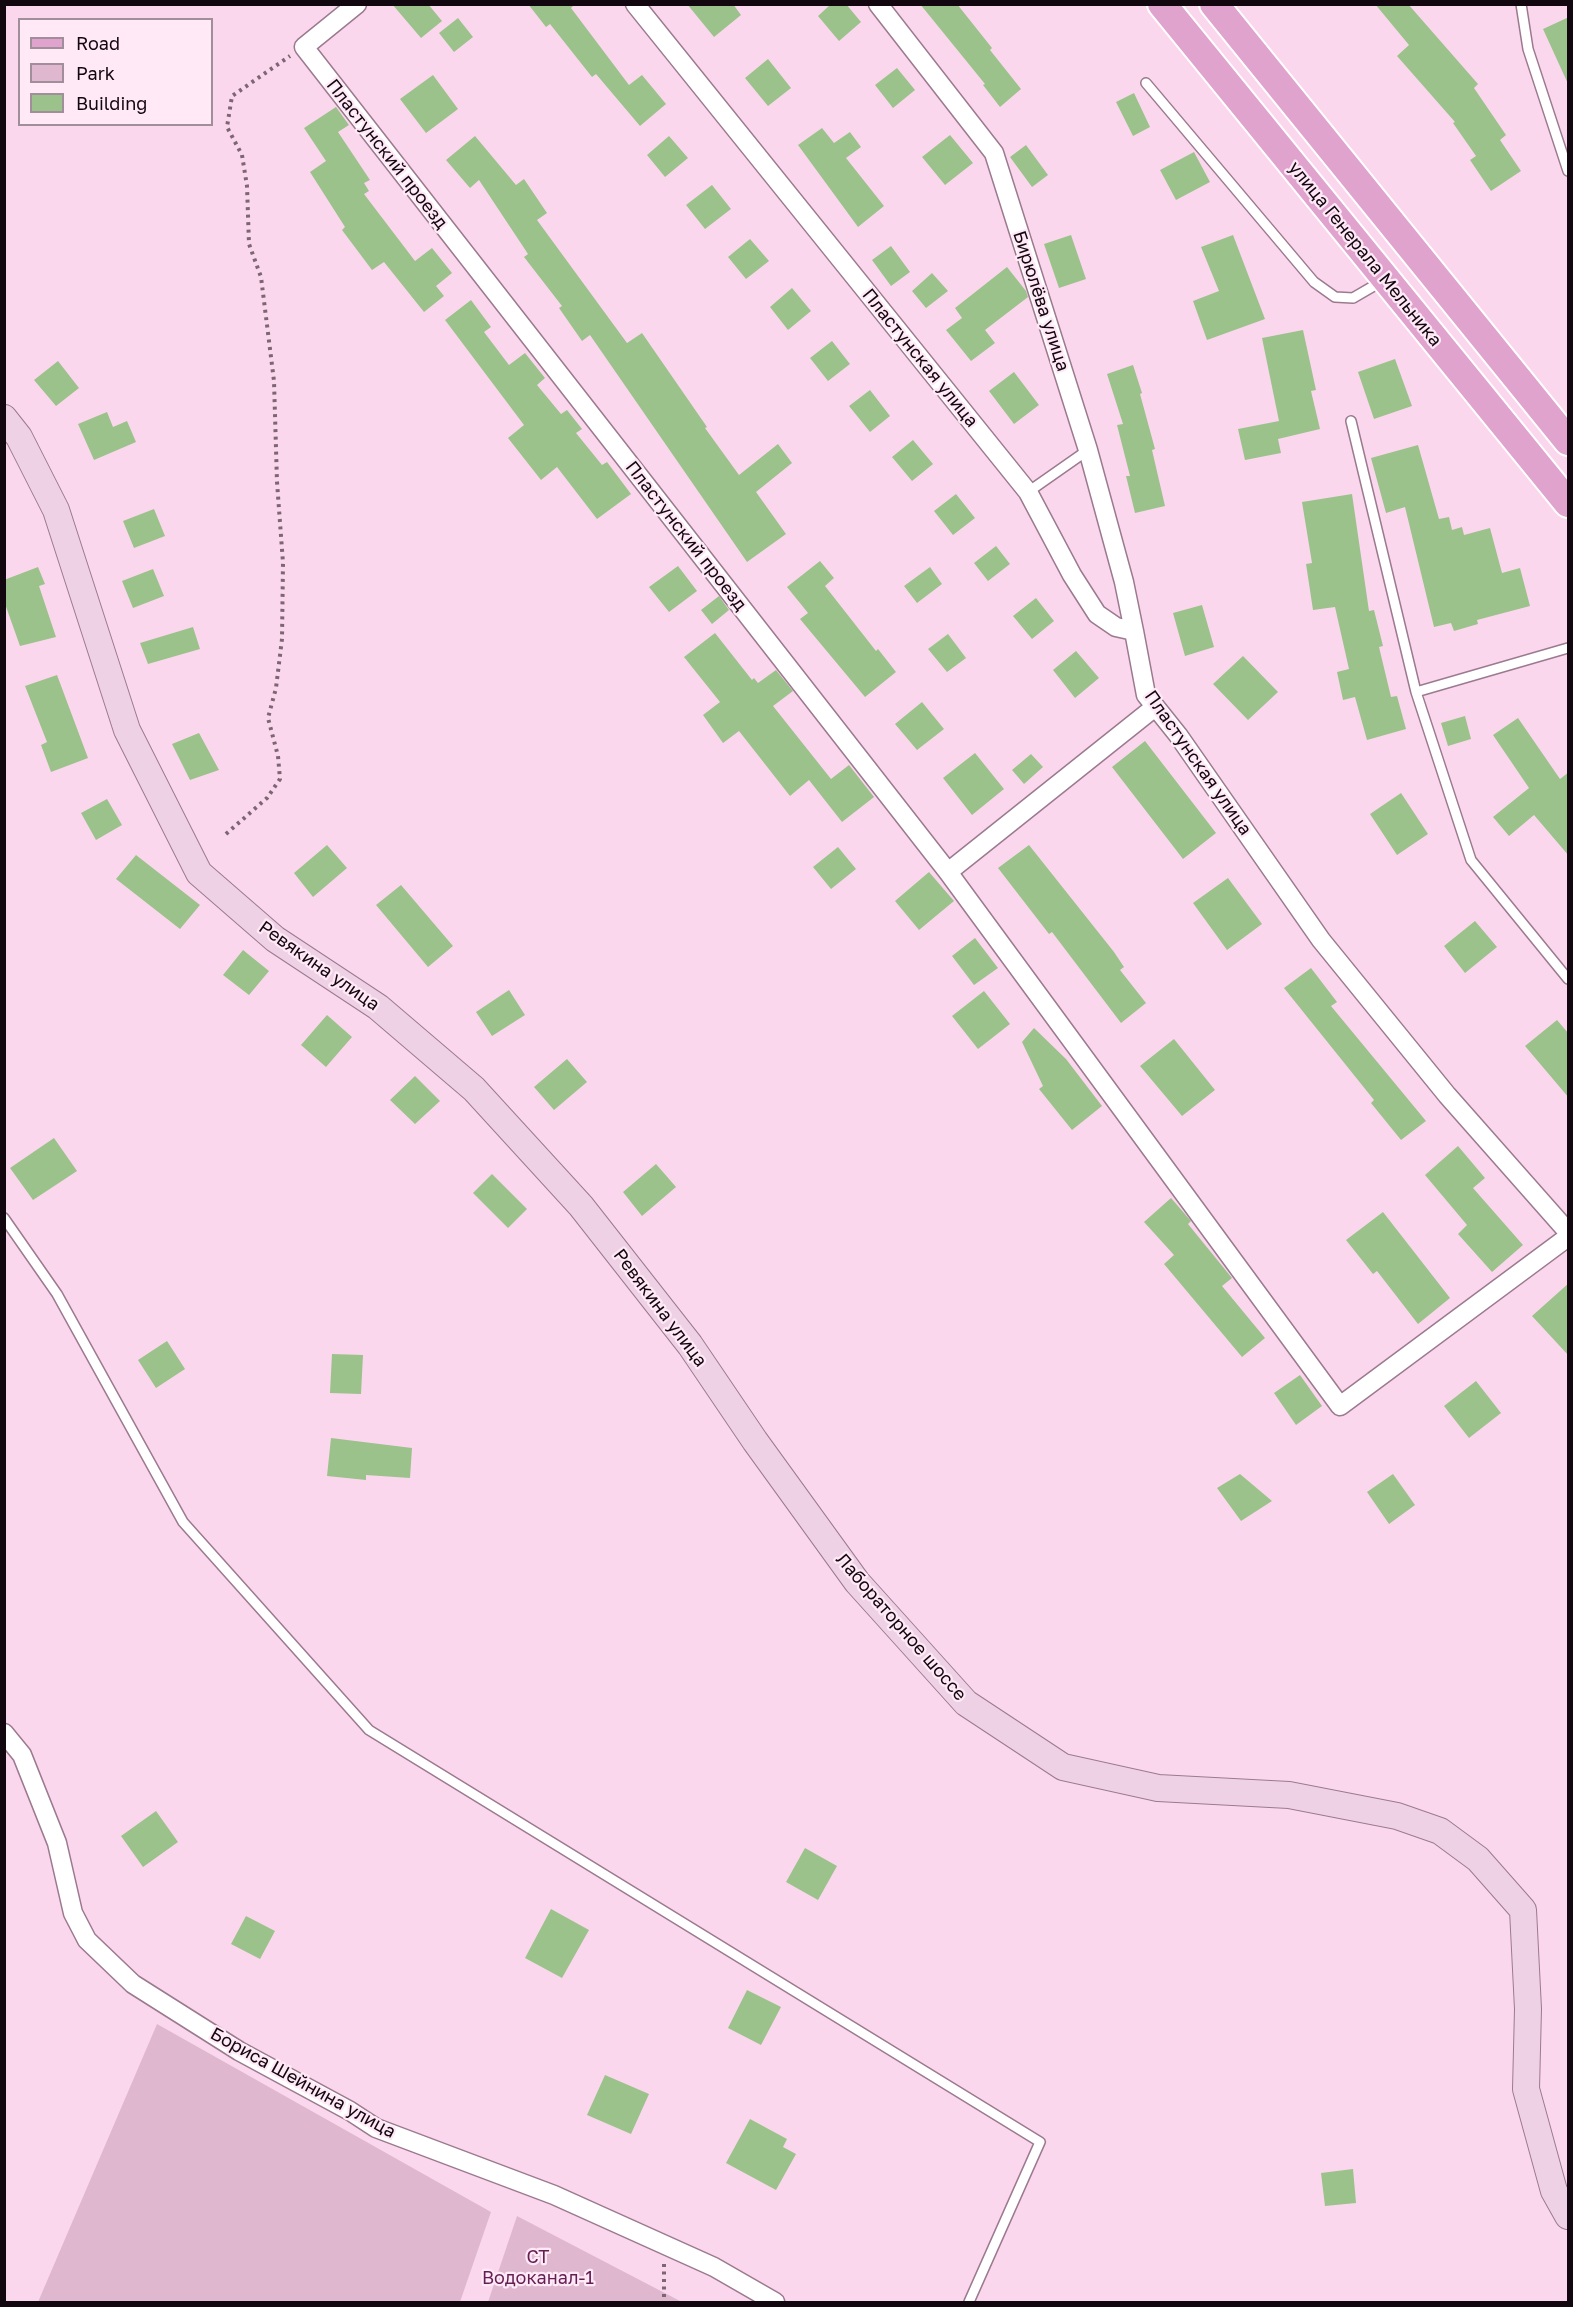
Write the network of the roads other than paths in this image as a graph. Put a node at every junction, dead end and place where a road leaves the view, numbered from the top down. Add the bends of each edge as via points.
1 (357, 4) edge
2 (635, 4) edge
3 (878, 4) edge
4 (1162, 4) edge
5 (1214, 4) edge
6 (1521, 4) edge
7 (1146, 83) dead end
8 (1569, 171) edge
9 (1386, 279) junction
10 (4, 418) edge
11 (1351, 421) dead end
12 (1569, 441) edge
13 (1088, 450) junction
14 (1028, 492) junction
15 (1569, 503) edge
16 (1134, 631) junction
17 (1569, 648) edge
18 (1416, 692) junction
19 (1155, 707) junction
20 (948, 872) junction
21 (1569, 979) edge
22 (4, 1218) edge
23 (1569, 1234) edge
24 (755, 1441) joint
25 (4, 1733) edge
26 (1569, 2216) edge
27 (775, 2302) edge
28 (969, 2302) edge

1 - 20 street, Пластунский проезд via 304,47
2 - 14 street, Пластунская улица
3 - 13 street, Бирюлёва улица via 994,153
4 - 9 main road, улица Генерала Мельника
5 - 12 main road
6 - 8 lane via 1528,49
7 - 9 lane via 1314,282 1335,297 1353,298
9 - 15 main road, улица Генерала Мельника
10 - 24 main road, Ревякина улица via 19,437 56,510 127,730 199,873 275,939 378,1007 474,1089 582,1206 690,1346
11 - 18 lane
13 - 14 lane
13 - 16 street, Бирюлёва улица
14 - 16 street, Пластунская улица via 1096,614 1116,627
16 - 19 street, Пластунская улица via 1146,695
17 - 18 lane
18 - 21 lane via 1471,860
19 - 20 street
19 - 23 street, Пластунская улица via 1321,940 1447,1095
20 - 23 street, Пластунский проезд via 1340,1406
22 - 28 lane via 57,1294 183,1522 369,1730 1040,2142
24 - 26 main road, Лабораторное шоссе via 857,1582 966,1702 1063,1767 1158,1788 1289,1795 1397,1816 1440,1832 1479,1859 1523,1910 1528,2009 1526,2090 1554,2191
25 - 27 street, Бориса Шейнина улица via 22,1755 57,1843 74,1913 87,1940 133,1984 239,2051 376,2128 554,2195 714,2267

